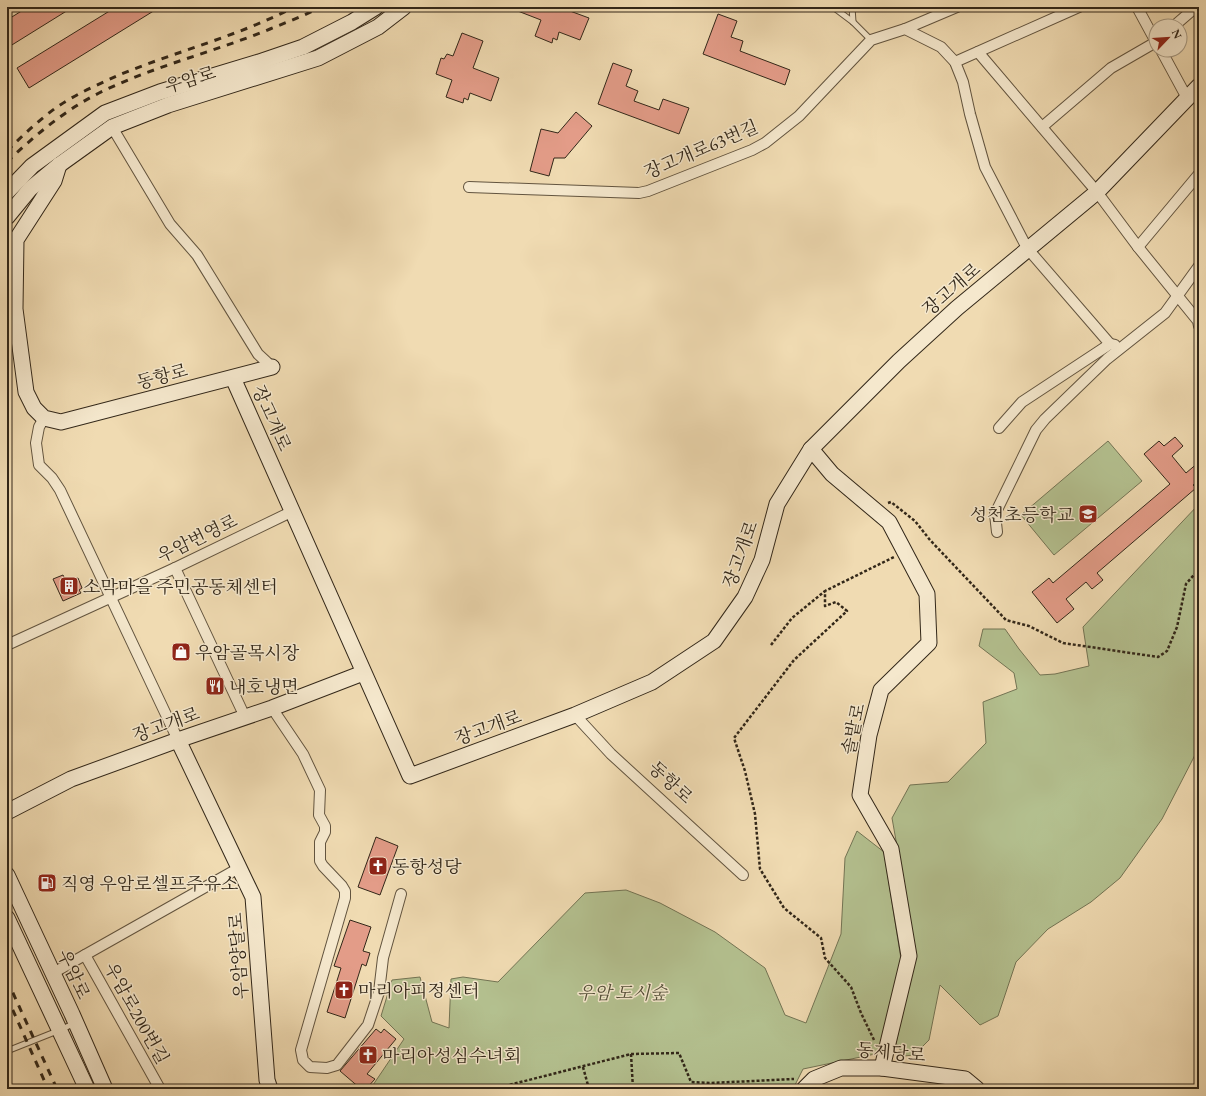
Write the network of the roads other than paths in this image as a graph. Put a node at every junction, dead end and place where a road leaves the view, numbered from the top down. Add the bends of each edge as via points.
1 (376, 7) edge
2 (404, 7) edge
3 (833, 7) edge
4 (852, 7) edge
5 (957, 7) edge
6 (1137, 7) edge
7 (1196, 7) edge
8 (1072, 8) edge
9 (1183, 18) edge
10 (853, 22) junction
11 (1148, 27) edge
12 (904, 29) junction
13 (871, 40) junction
14 (1148, 47) edge
15 (978, 52) junction
16 (1165, 58) edge
17 (955, 62) junction
18 (1199, 86) edge
19 (1187, 98) junction
20 (112, 126) junction
21 (1042, 127) junction
22 (60, 165) junction
23 (1199, 174) edge
24 (469, 187) dead end
25 (7, 192) edge
26 (1097, 192) junction
27 (7, 217) edge
28 (1138, 247) junction
29 (1027, 248) junction
30 (1199, 266) edge
31 (1178, 295) junction
32 (1199, 326) edge
33 (1110, 344) junction
34 (1123, 346) junction
35 (272, 367) joint
36 (233, 378) junction
37 (44, 418) junction
38 (999, 428) dead end
39 (811, 449) junction
40 (293, 511) junction
41 (997, 532) dead end
42 (175, 568) junction
43 (111, 597) junction
44 (7, 645) edge
45 (363, 673) junction
46 (272, 708) junction
47 (575, 715) junction
48 (245, 717) junction
49 (178, 740) junction
50 (7, 812) edge
51 (239, 868) junction
52 (7, 875) edge
53 (743, 876) dead end
54 (401, 894) dead end
55 (7, 918) edge
56 (85, 955) junction
57 (52, 973) junction
58 (76, 1022) junction
59 (60, 1030) junction
60 (7, 1051) edge
61 (882, 1068) junction
62 (809, 1084) edge
63 (88, 1089) edge
64 (104, 1089) edge
65 (160, 1089) edge
66 (270, 1089) edge
67 (977, 1089) edge

1 - 25 street, 우암로 via 303,47 160,92 105,113 32,166
2 - 20 street, 우암로 via 378,27 318,58 168,105
3 - 10 lane
4 - 10 lane
5 - 12 street, 장고개로63번길
6 - 11 street
7 - 9 street
8 - 15 street
10 - 13 lane
12 - 13 street, 장고개로63번길
12 - 17 street via 941,47
13 - 24 street, 장고개로63번길 via 800,116 765,143 648,191 639,193
14 - 21 street via 1111,68
15 - 17 street
15 - 21 street
16 - 19 street
17 - 29 street via 963,82 986,167
18 - 19 street, 장고개로
19 - 26 street, 장고개로
20 - 22 street, 우암로
20 - 35 street, 동항로 via 170,224 197,255 258,354
21 - 26 street
22 - 27 street, 우암로 via 30,189
22 - 37 street via 54,181 16,240 15,308 26,392 34,408
23 - 28 street
26 - 28 street
26 - 29 street, 장고개로
28 - 31 street
29 - 33 street
29 - 39 street, 장고개로 via 899,361
30 - 31 street
31 - 32 street
31 - 34 street via 1165,313
33 - 34 street
33 - 38 street via 1022,402
34 - 41 street via 1036,430 995,514
35 - 36 street, 동항로
36 - 37 street, 동항로 via 61,422
36 - 40 street, 장고개로
37 - 43 street via 39,427 36,443 39,465 60,490
39 - 47 street, 장고개로 via 777,504 762,560 745,597 714,641 652,682
39 - 61 street, 솔밭로 via 832,474 889,522 927,594 929,643 880,690 869,735 860,795 891,849 909,956
40 - 42 street, 우암번영로
40 - 45 street, 장고개로
42 - 43 street, 우암번영로
42 - 48 street
43 - 44 street, 우암번영로
43 - 49 street
45 - 46 street, 장고개로
45 - 47 street, 장고개로 via 410,776
46 - 48 street, 장고개로
46 - 54 street via 303,754 320,790 319,815 325,826 320,842 320,861 345,891 301,1050 303,1060 310,1067 327,1068 337,1065 368,1025
47 - 53 street, 동항로 via 611,754
48 - 49 street, 장고개로
49 - 50 street, 장고개로 via 71,779
49 - 51 street, 우암양달로
51 - 56 street
51 - 66 street, 우암양달로 via 253,897 266,1080
52 - 57 street, 우암로
55 - 59 street, 우암로
56 - 57 street
56 - 65 street, 우암로200번길
57 - 58 street, 우암로
58 - 59 lane
58 - 64 street, 우암로
59 - 60 lane
59 - 63 street, 우암로
61 - 62 street, 동제당로 via 841,1068
61 - 67 street, 동제당로 via 965,1079

